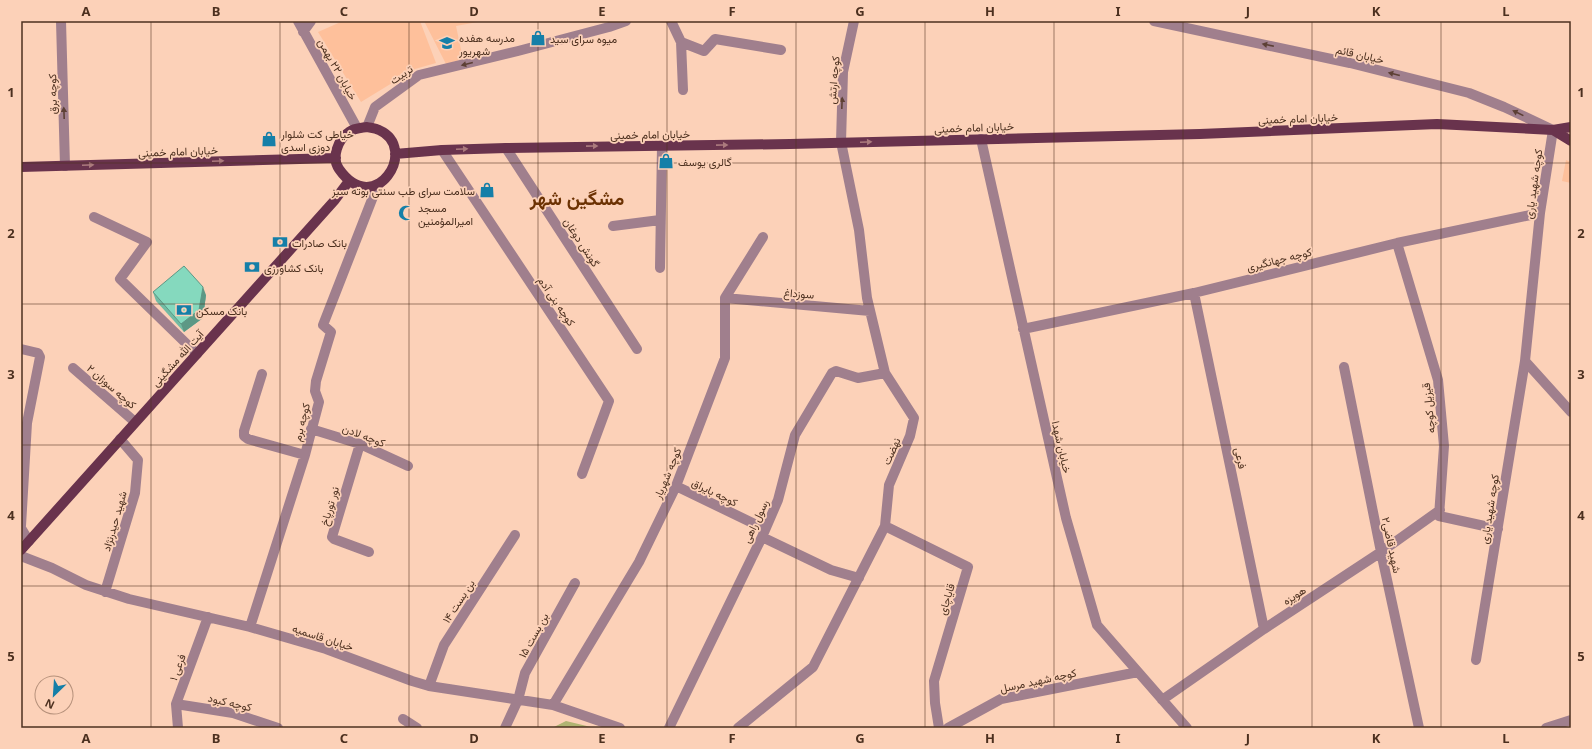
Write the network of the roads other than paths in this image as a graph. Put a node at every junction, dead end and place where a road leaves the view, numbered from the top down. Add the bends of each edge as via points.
1 (61, 21) edge
2 (298, 21) edge
3 (311, 21) edge
4 (626, 21) edge
5 (671, 21) edge
6 (854, 21) edge
7 (1154, 21) edge
8 (609, 24) edge
9 (303, 32) junction
10 (681, 42) junction
11 (782, 50) dead end
12 (683, 90) dead end
13 (1571, 127) edge
14 (362, 128) junction
15 (1553, 130) junction
16 (980, 138) junction
17 (1571, 141) edge
18 (841, 142) junction
19 (662, 146) junction
20 (506, 148) junction
21 (442, 150) junction
22 (395, 154) junction
23 (336, 158) junction
24 (65, 166) junction
25 (21, 168) edge
26 (349, 181) junction
27 (378, 184) junction
28 (1540, 213) junction
29 (94, 216) dead end
30 (660, 220) junction
31 (613, 226) dead end
32 (763, 237) dead end
33 (1397, 243) junction
34 (660, 268) dead end
35 (1194, 293) junction
36 (725, 298) junction
37 (870, 311) junction
38 (1023, 329) junction
39 (21, 348) edge
40 (637, 349) dead end
41 (197, 354) junction
42 (1524, 361) junction
43 (1344, 367) dead end
44 (73, 368) dead end
45 (885, 373) junction
46 (262, 374) dead end
47 (1571, 412) edge
48 (135, 422) junction
49 (311, 429) junction
50 (120, 439) junction
51 (360, 444) junction
52 (305, 455) junction
53 (408, 466) dead end
54 (582, 474) dead end
55 (676, 486) junction
56 (1440, 510) junction
57 (885, 526) junction
58 (21, 527) edge
59 (1498, 529) junction
60 (764, 533) junction
61 (515, 535) dead end
62 (29, 541) junction
63 (21, 550) edge
64 (369, 552) dead end
65 (1381, 552) junction
66 (21, 556) edge
67 (859, 578) junction
68 (575, 583) dead end
69 (105, 592) junction
70 (208, 616) junction
71 (250, 627) junction
72 (1264, 629) junction
73 (1476, 660) dead end
74 (1138, 672) junction
75 (429, 686) junction
76 (518, 700) junction
77 (1162, 700) junction
78 (176, 704) junction
79 (553, 705) junction
80 (403, 719) dead end
81 (1571, 720) edge
82 (178, 728) edge
83 (278, 728) edge
84 (417, 728) edge
85 (505, 728) edge
86 (620, 728) edge
87 (669, 728) edge
88 (738, 728) edge
89 (939, 728) edge
90 (948, 728) edge
91 (1187, 728) edge
92 (1419, 728) edge
93 (1546, 728) edge

24 -> 1 street, کوچه برق
2 - 9 street, خیابان ۲۲ بهمن
3 - 9 street
4 - 8 street, تربیت
5 - 10 street
18 -> 6 street, کوچه ارتش via 843,72
15 -> 7 street, خیابان قائم via 1469,93 1350,63
8 -> 14 street, تربیت via 419,75 375,107
9 - 14 street, خیابان ۲۲ بهمن
10 - 11 street via 704,51 715,39
10 - 12 street
13 - 15 main road, خیابان امام خمینی
14 - 22 main road via 379,130 386,135 393,144
14 - 23 main road via 350,131 342,138
15 - 16 main road, خیابان امام خمینی via 1437,124 1200,134
15 - 17 main road, خیابان امام خمینی
15 - 28 street, کوچه شهید یاری
18 -> 16 main road, خیابان امام خمینی
16 - 38 street, خیابان شهدا
19 -> 18 main road, خیابان امام خمینی
18 - 37 street, نهضت via 859,230
20 -> 19 main road, خیابان امام خمینی
19 - 30 street
21 -> 20 main road, خیابان امام خمینی
20 - 40 street, گونش دوغان
21 - 22 main road, خیابان امام خمینی
21 - 54 street, کوچه بنی آدم via 609,401
22 - 27 main road via 391,173
24 -> 23 main road, خیابان امام خمینی
23 - 26 main road via 338,167
24 - 25 main road, خیابان امام خمینی
26 - 27 main road via 367,188
26 - 41 main road, آیت الله مشگینی
27 - 49 street, کوچه برم via 323,326 331,332 316,381 315,391 319,402
28 - 33 street, کوچه جهانگیری
28 - 42 street, کوچه شهید یاری
29 - 41 street via 147,242 120,278
30 - 31 street
30 - 34 street
32 - 36 street
33 - 35 street, کوچه جهانگیری
33 - 56 street, قیزیل کوچه via 1438,380 1444,446
35 - 38 street, کوچه جهانگیری
35 - 72 street, فرعی
36 - 37 street, سوزداغ
36 - 55 street, کوچه شهریار via 725,358
37 - 45 street, نهضت
38 - 74 street, خیابان شهدا via 1066,518 1097,625
39 - 58 street via 38,353 40,357 27,423
41 - 48 main road, آیت الله مشگینی
42 - 47 street
42 - 59 street, کوچه شهید یاری
43 - 65 street, شهید قاضی۲
44 - 48 street, کوچه سوزان ۲
45 - 57 street, نهضت via 914,418 910,436 889,485
45 - 60 street, رسول راهی via 858,378 839,371 832,373 795,436 778,500
46 - 52 street via 244,436
48 - 50 main road, آیت الله مشگینی
49 - 51 street, کوچه لادن
49 - 52 street, کوچه برم
50 - 62 main road, آیت الله مشگینی
50 - 69 street, شهید حیدرنژاد via 138,460 135,493
51 - 53 street, کوچه لادن
51 - 64 street, نور تورپاخ via 332,537
52 - 71 street, کوچه برم
55 - 60 street, کوچه بایراق
55 - 79 street, کوچه شهریار via 640,562
56 - 59 street via 1440,516
56 - 65 street, هویزه
57 - 67 street, نهضت
57 - 89 street, قایاچای via 968,567 934,681
58 - 62 street
59 - 73 street, کوچه شهید یاری
60 - 67 street, کوچه بایراق via 831,570
60 - 87 street, رسول راهی
61 - 75 street, بن بست ۱۴ via 444,645
62 - 63 main road, آیت الله مشگینی
65 - 72 street, هویزه
65 - 92 street, شهید قاضی۲
66 - 69 street, خیابان قاسمیه
67 - 88 street, نهضت via 814,667
68 - 76 street, بن بست ۱۵ via 525,673
69 - 70 street, خیابان قاسمیه
70 - 71 street, خیابان قاسمیه
70 - 78 street, فرعی ۱
71 - 75 street, خیابان قاسمیه via 326,649
72 - 77 street, هویزه
74 - 77 street, خیابان شهدا
74 - 90 street, کوچه شهید مرسل via 1001,699
75 - 76 street, خیابان قاسمیه
76 - 79 street, خیابان قاسمیه
76 - 85 street, بن بست ۱۵
77 - 91 street, خیابان شهدا
78 - 82 street, فرعی ۱
78 - 83 street, کوچه کبود via 233,713
79 - 86 street, خیابان قاسمیه
80 - 84 street
81 - 93 street

